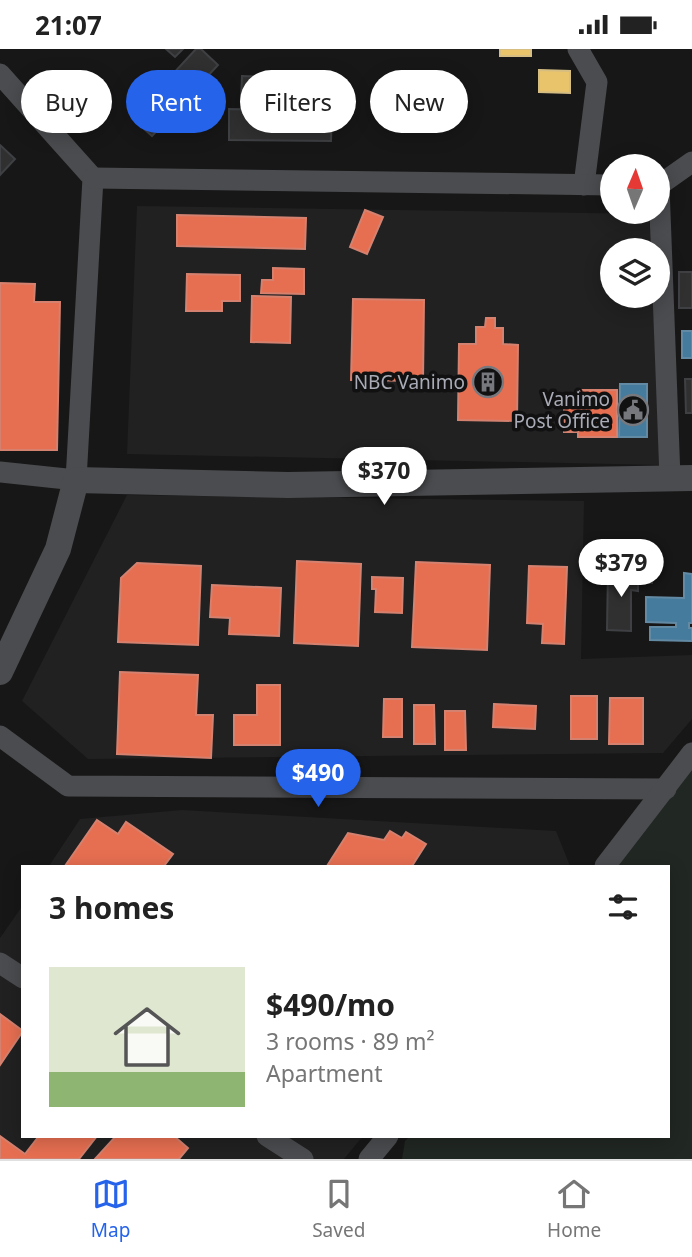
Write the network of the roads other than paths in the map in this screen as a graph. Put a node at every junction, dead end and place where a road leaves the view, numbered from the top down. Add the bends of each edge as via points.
1 (578, 49) edge
2 (0, 74) edge
3 (692, 162) edge
4 (93, 178) junction
5 (670, 178) edge
6 (584, 185) junction
7 (600, 185) edge
8 (662, 224) edge
9 (0, 472) edge
10 (681, 478) edge
11 (76, 480) junction
12 (0, 672) edge
13 (0, 736) edge
14 (692, 753) edge
15 (666, 789) junction
16 (605, 865) edge
17 (0, 964) edge
18 (21, 977) edge
19 (270, 1138) edge
20 (386, 1138) edge
21 (303, 1159) edge
22 (369, 1159) edge

1 - 6 street via 597,82
2 - 4 street
3 - 5 street
4 - 6 street
4 - 11 street
6 - 7 street
8 - 10 street
9 - 11 street
10 - 11 street via 288,485
11 - 12 street via 58,549
13 - 15 street via 68,786
14 - 15 street
15 - 16 street
17 - 18 street
19 - 21 street
20 - 22 street

